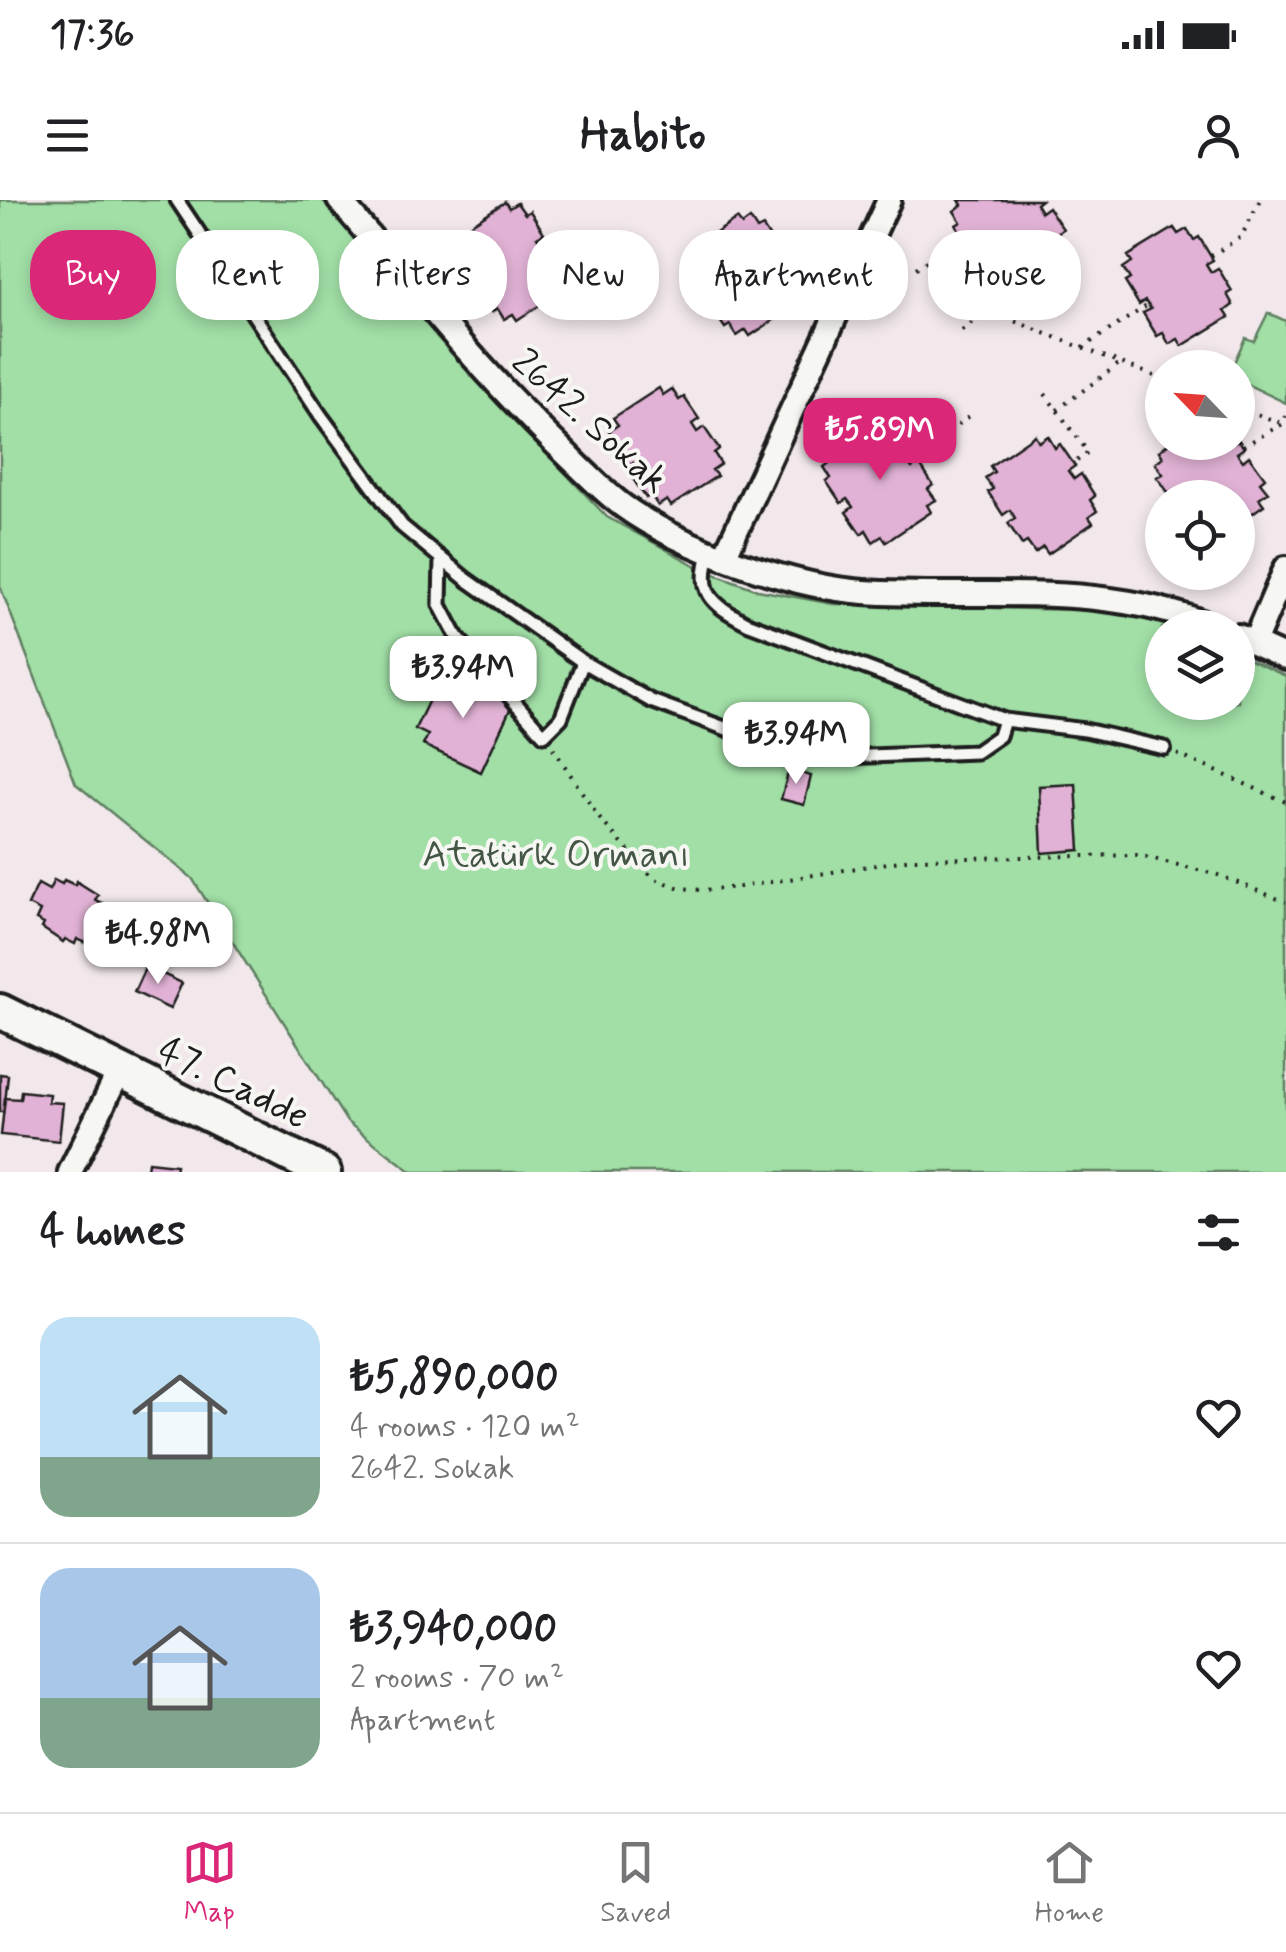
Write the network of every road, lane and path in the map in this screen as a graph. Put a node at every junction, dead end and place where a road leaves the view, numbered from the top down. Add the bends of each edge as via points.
1 (177, 200) edge
2 (340, 200) edge
3 (889, 200) edge
4 (1260, 200) edge
5 (1211, 256) dead end
6 (928, 260) edge
7 (916, 268) dead end
8 (1148, 305) dead end
9 (962, 330) dead end
10 (1082, 348) junction
11 (1120, 363) junction
12 (1145, 373) edge
13 (1045, 394) dead end
14 (1057, 410) junction
15 (1255, 413) edge
16 (971, 415) dead end
17 (1286, 416) edge
18 (1284, 424) edge
19 (1255, 440) edge
20 (908, 463) dead end
21 (1073, 464) dead end
22 (718, 552) junction
23 (441, 558) junction
24 (1286, 568) edge
25 (1172, 610) edge
26 (1255, 623) edge
27 (1255, 643) edge
28 (1286, 658) edge
29 (583, 662) junction
30 (1004, 720) junction
31 (544, 735) junction
32 (1164, 748) joint
33 (1286, 802) edge
34 (1286, 902) edge
35 (0, 1011) edge
36 (120, 1070) junction
37 (70, 1172) edge
38 (324, 1172) edge

1 - 23 lane via 402,526
2 - 22 street, 2642. Sokak via 502,391 608,494 640,517
3 - 22 street
4 - 5 path via 1241,237
6 - 7 path
8 - 10 path
9 - 10 path via 986,310
10 - 11 path
11 - 12 path
11 - 14 path
13 - 14 path
14 - 21 path via 1088,452
15 - 18 path
16 - 20 path
17 - 18 path
18 - 19 path
22 - 25 street, 2642. Sokak via 830,588 1132,601
22 - 30 lane via 704,570 704,587 720,608
23 - 29 lane
23 - 31 lane via 440,605 457,636
24 - 26 street
27 - 28 street
29 - 30 lane via 651,701 816,758 976,752 1000,736
29 - 31 lane via 560,718
30 - 32 lane
31 - 34 path via 610,830 653,878 680,888 740,887 912,860 1138,854
32 - 33 path
35 - 36 street, 47. Cadde
36 - 37 street
36 - 38 street, 47. Cadde

